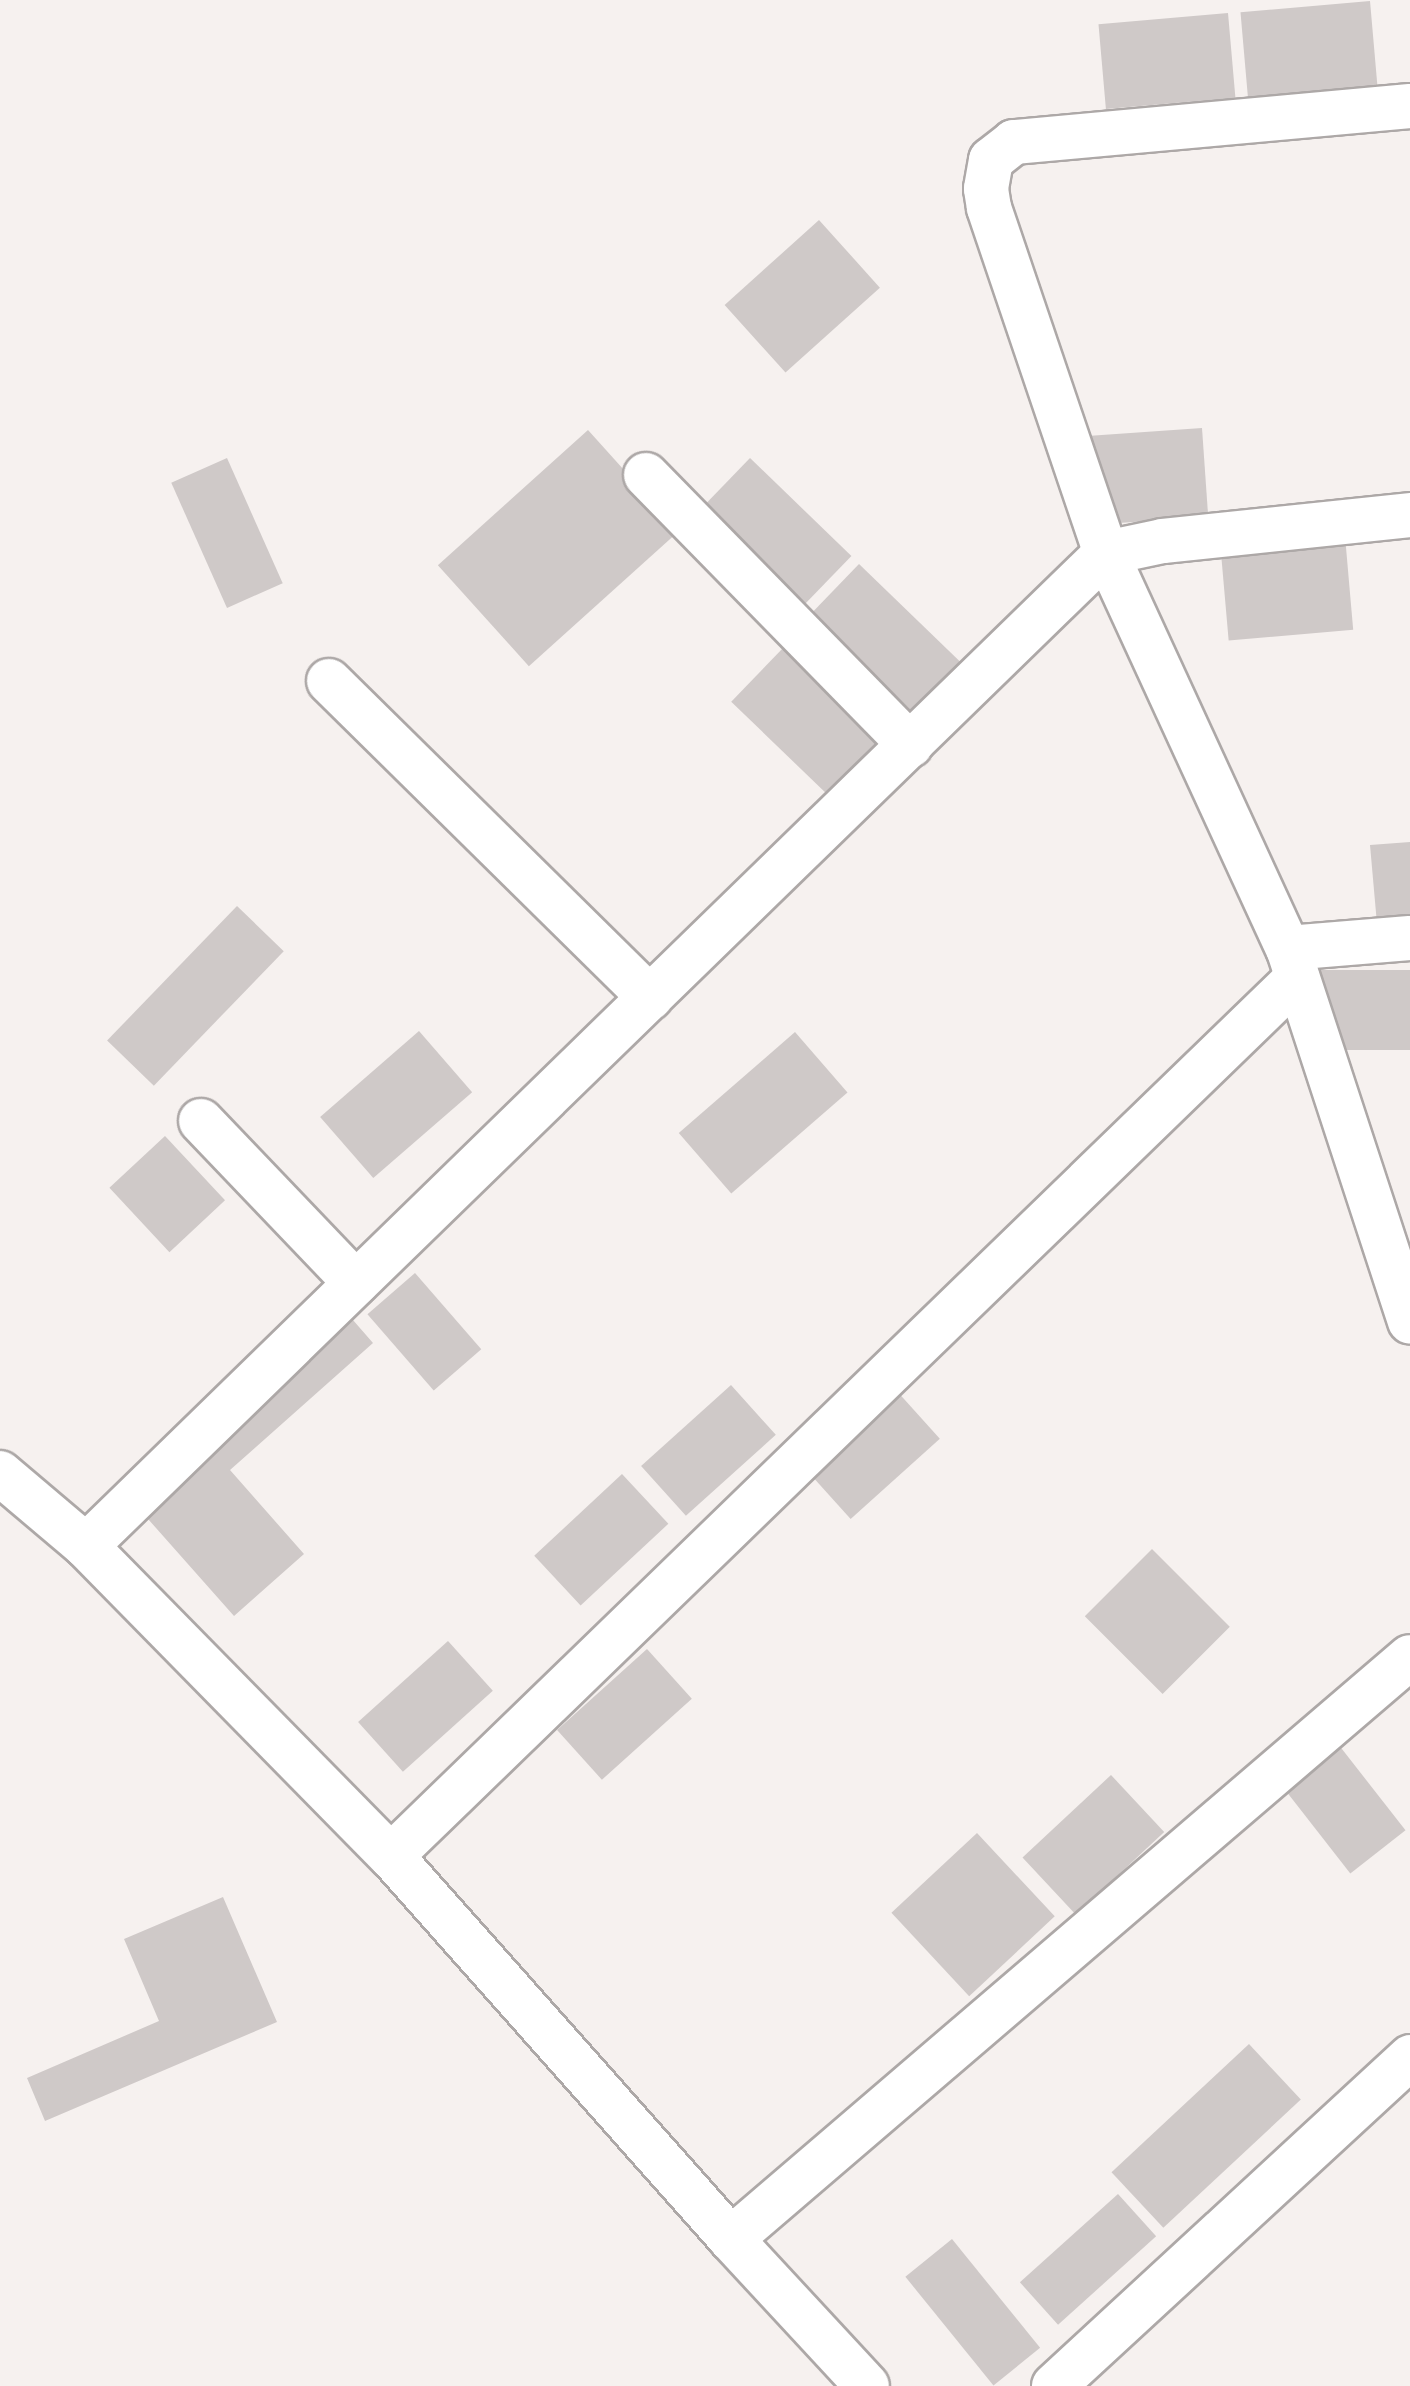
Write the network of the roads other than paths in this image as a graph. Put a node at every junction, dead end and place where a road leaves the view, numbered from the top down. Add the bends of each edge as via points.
1 (1410, 106) edge
2 (646, 475) dead end
3 (1410, 515) edge
4 (1106, 553) junction
5 (329, 681) dead end
6 (910, 745) junction
7 (1410, 938) edge
8 (1292, 963) junction
9 (650, 998) junction
10 (201, 1121) dead end
11 (356, 1283) junction
12 (1410, 1322) edge
13 (0, 1473) edge
14 (86, 1546) junction
15 (1410, 1657) edge
16 (391, 1856) junction
17 (1410, 2057) edge
18 (731, 2239) junction
19 (867, 2386) edge
20 (1054, 2386) edge

1 - 4 street via 1014,142 991,160 989,208
2 - 6 street
3 - 4 street via 1163,541
4 - 6 street
4 - 8 street
5 - 9 street
6 - 9 street
7 - 8 street
8 - 12 street
8 - 16 street
9 - 11 street
10 - 11 street
11 - 14 street
13 - 14 street
14 - 16 street
15 - 18 street
16 - 18 street
17 - 20 street
18 - 19 street

